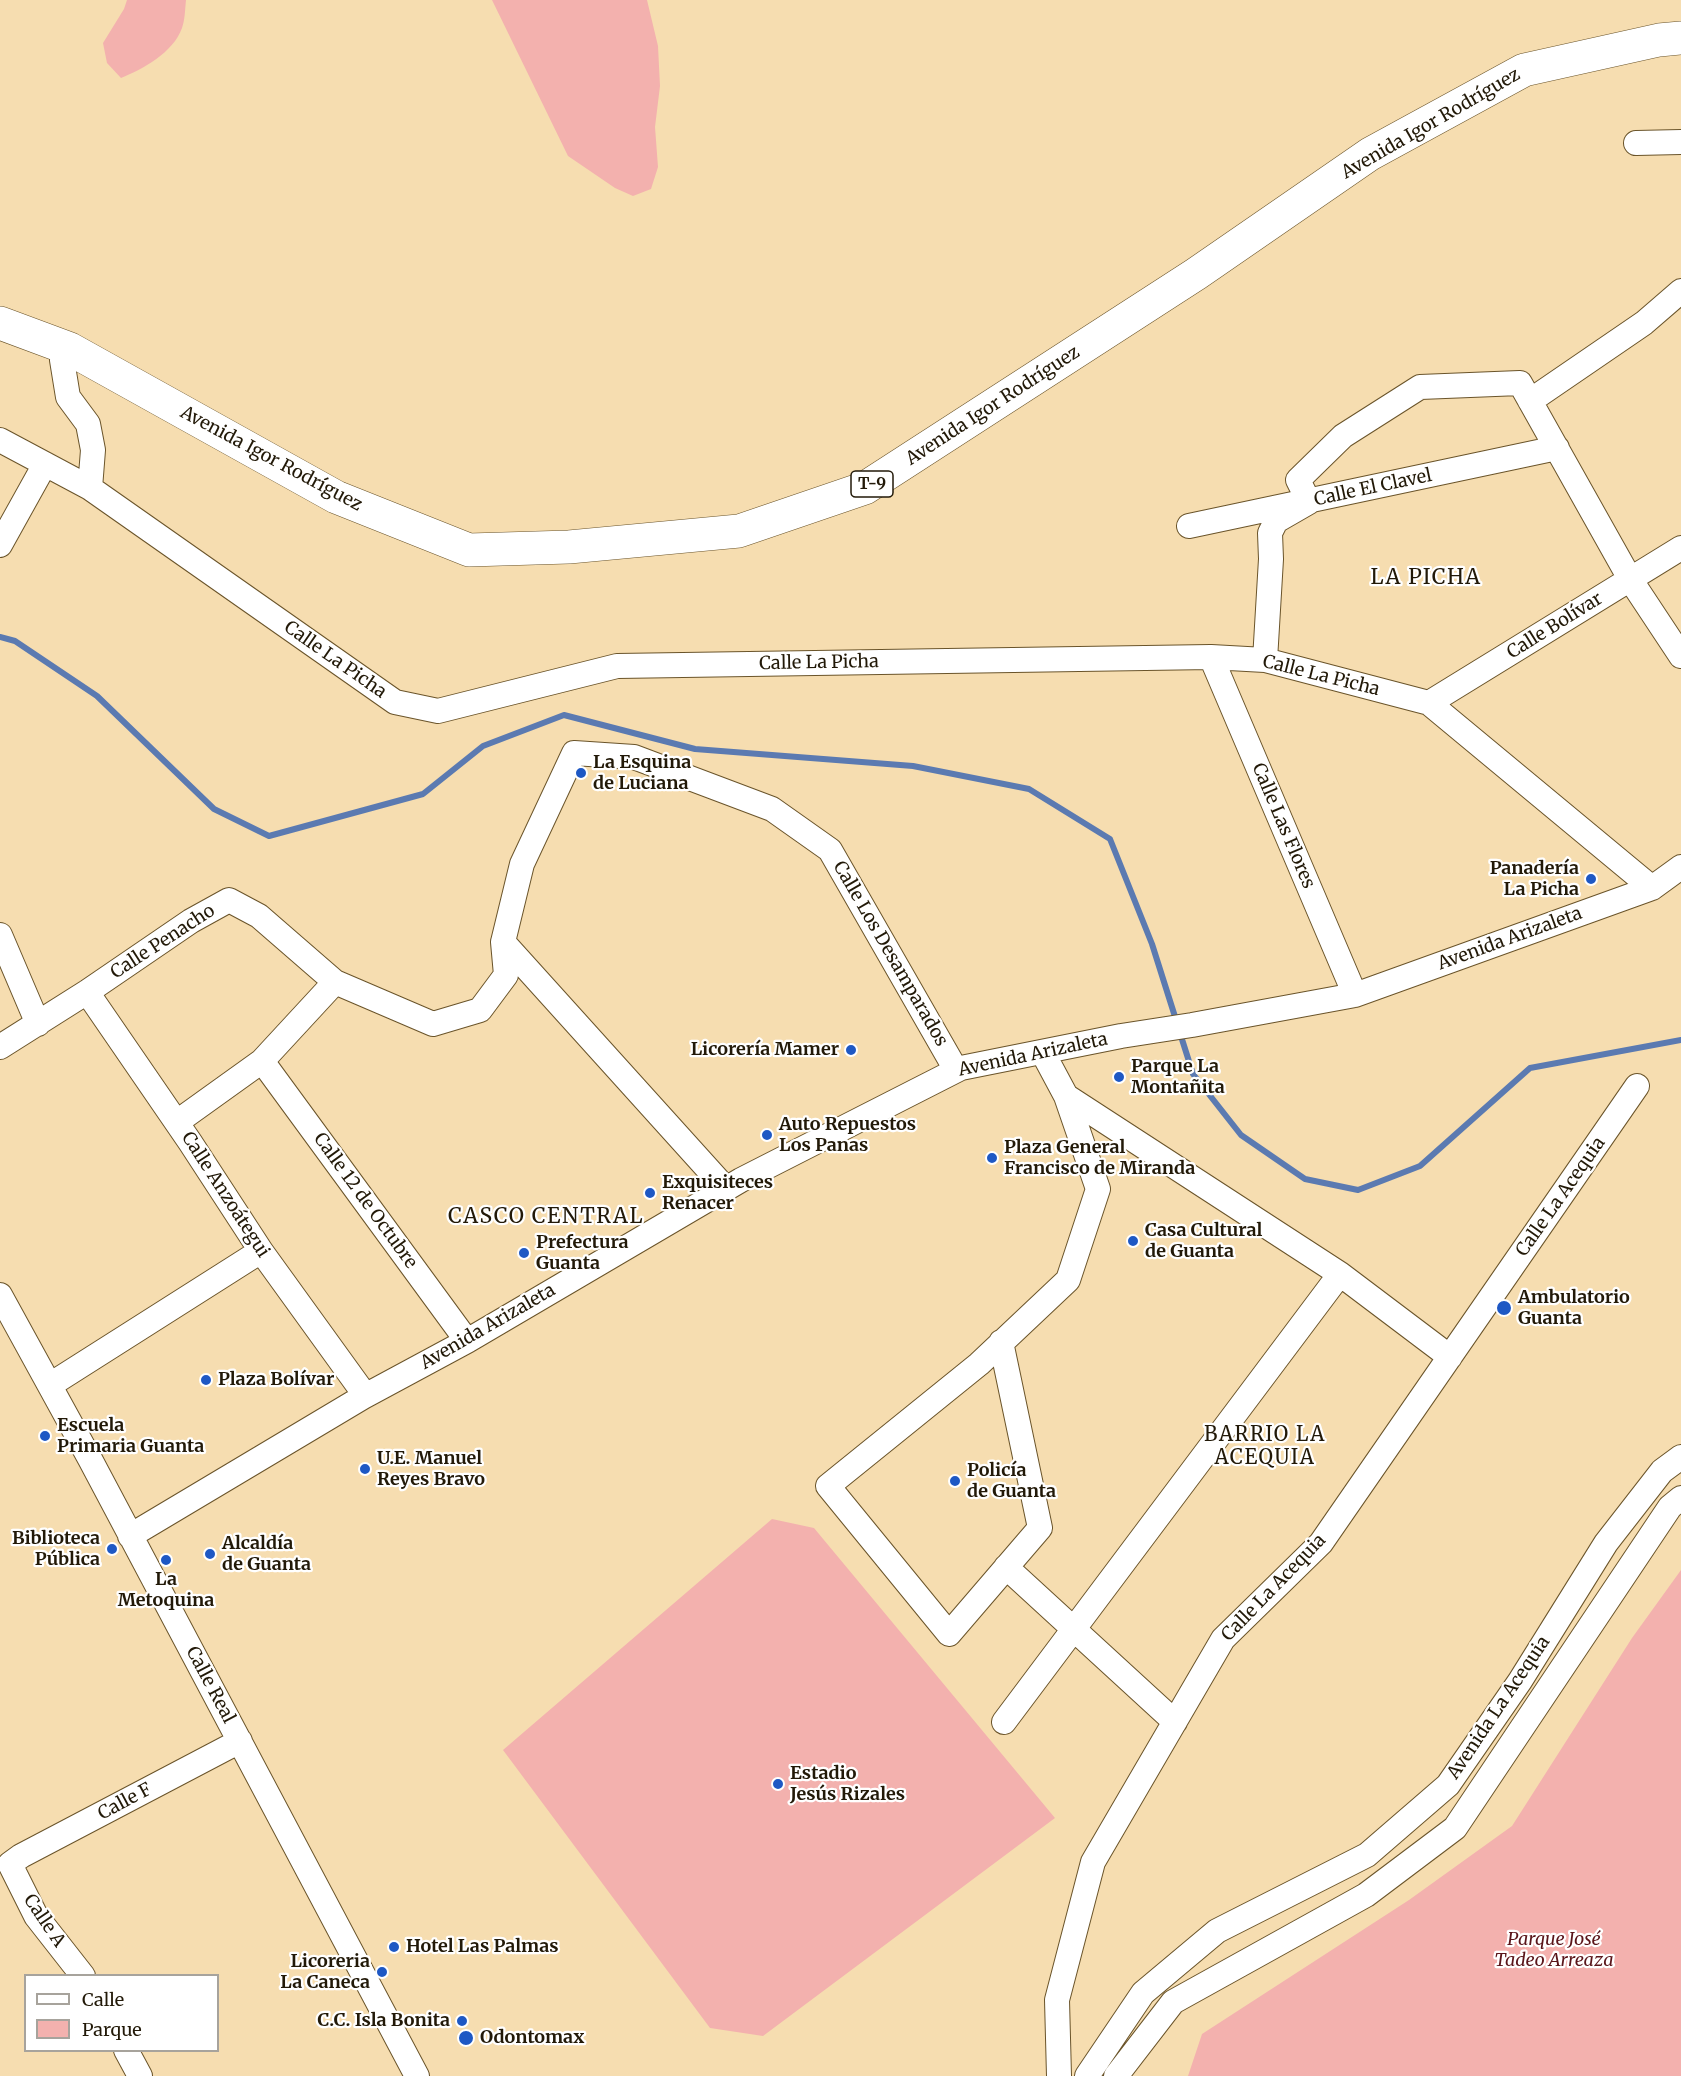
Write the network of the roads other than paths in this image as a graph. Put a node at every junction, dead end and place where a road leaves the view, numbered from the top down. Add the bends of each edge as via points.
1 (1681, 38) edge
2 (1681, 142) edge
3 (1636, 143) dead end
4 (1681, 291) edge
5 (0, 323) edge
6 (70, 350) junction
7 (1530, 401) junction
8 (0, 440) edge
9 (1557, 448) junction
10 (45, 464) junction
11 (90, 488) junction
12 (1309, 502) junction
13 (1189, 525) dead end
14 (0, 545) edge
15 (1681, 548) edge
16 (1630, 579) junction
17 (1681, 656) edge
18 (1211, 657) junction
19 (1265, 660) junction
20 (1429, 703) junction
21 (1681, 867) edge
22 (1653, 888) junction
23 (0, 935) edge
24 (503, 942) junction
25 (335, 982) junction
26 (87, 992) junction
27 (1354, 995) junction
28 (38, 1024) junction
29 (0, 1047) edge
30 (1043, 1053) junction
31 (262, 1060) junction
32 (956, 1070) junction
33 (1637, 1086) dead end
34 (1066, 1096) junction
35 (177, 1122) junction
36 (726, 1189) junction
37 (261, 1251) junction
38 (1340, 1274) junction
39 (0, 1295) edge
40 (468, 1341) junction
41 (1002, 1342) junction
42 (1450, 1357) junction
43 (50, 1385) junction
44 (365, 1395) junction
45 (1681, 1457) edge
46 (1681, 1498) edge
47 (129, 1536) junction
48 (1006, 1567) junction
49 (1074, 1629) junction
50 (1004, 1722) dead end
51 (1175, 1722) junction
52 (240, 1741) junction
53 (10, 1864) joint
54 (81, 1974) edge
55 (127, 2052) edge
56 (140, 2076) edge
57 (417, 2076) edge
58 (1059, 2076) edge
59 (1088, 2076) edge
60 (1116, 2076) edge

1 - 6 highway, Avenida Igor Rodríguez / T-9 via 1524,70 1370,154 1196,274 865,488 739,531 569,547 469,550 336,497
2 - 3 street
4 - 7 street via 1644,323
5 - 6 highway, Avenida Igor Rodríguez / T-9
6 - 11 street via 62,360 68,397 90,432
7 - 9 street
7 - 12 street via 1520,383 1420,387 1343,436 1298,480
8 - 10 street, Calle La Picha
9 - 12 street, Calle El Clavel
9 - 16 street
10 - 11 street, Calle La Picha
10 - 14 street
11 - 18 street, Calle La Picha via 395,702 438,711 617,666
12 - 13 street, Calle El Clavel
12 - 19 street via 1276,521 1270,533
15 - 16 street, Calle Bolívar
16 - 17 street
16 - 20 street, Calle Bolívar
18 - 19 street, Calle La Picha
18 - 27 street, Calle Las Flores
19 - 20 street, Calle La Picha
20 - 22 street, Calle La Picha
21 - 22 street, Avenida Arizaleta
22 - 27 street, Avenida Arizaleta
23 - 28 street
24 - 25 street, Calle Penacho via 506,975 480,1010 433,1024
24 - 32 street, Calle Los Desamparados via 522,864 574,753 634,757 772,809 830,850
24 - 36 street
25 - 26 street, Calle Penacho via 259,916 229,900 191,921
25 - 31 street
26 - 28 street, Calle Penacho
26 - 35 street, Calle Anzoátegui
27 - 30 street, Avenida Arizaleta
28 - 29 street, Calle Penacho
30 - 32 street, Avenida Arizaleta
30 - 34 street
31 - 35 street
31 - 40 street, Calle 12 de Octubre
32 - 36 street, Avenida Arizaleta
33 - 42 street, Calle La Acequia
34 - 38 street
34 - 41 street via 1098,1189 1068,1280
35 - 37 street, Calle Anzoátegui
36 - 40 street, Avenida Arizaleta
37 - 43 street
37 - 44 street, Calle Anzoátegui
38 - 42 street
38 - 49 street
39 - 43 street, Calle Real
40 - 44 street, Avenida Arizaleta
41 - 48 street via 1040,1528
41 - 48 street via 828,1486 949,1634
42 - 51 street, Calle La Acequia via 1321,1543 1223,1639
43 - 47 street, Calle Real
44 - 47 street, Avenida Arizaleta
45 - 59 street, Avenida La Acequia via 1662,1471 1606,1543 1520,1681 1448,1785 1366,1855 1218,1931 1143,1993
46 - 60 street, Avenida La Acequia via 1670,1508 1455,1828 1366,1895 1173,2001
47 - 52 street, Calle Real
48 - 49 street
49 - 50 street
49 - 51 street
51 - 58 street, Calle La Acequia via 1094,1862 1057,2000
52 - 53 street, Calle F
52 - 57 street, Calle Real
53 - 54 street, Calle A via 36,1916
55 - 56 street

